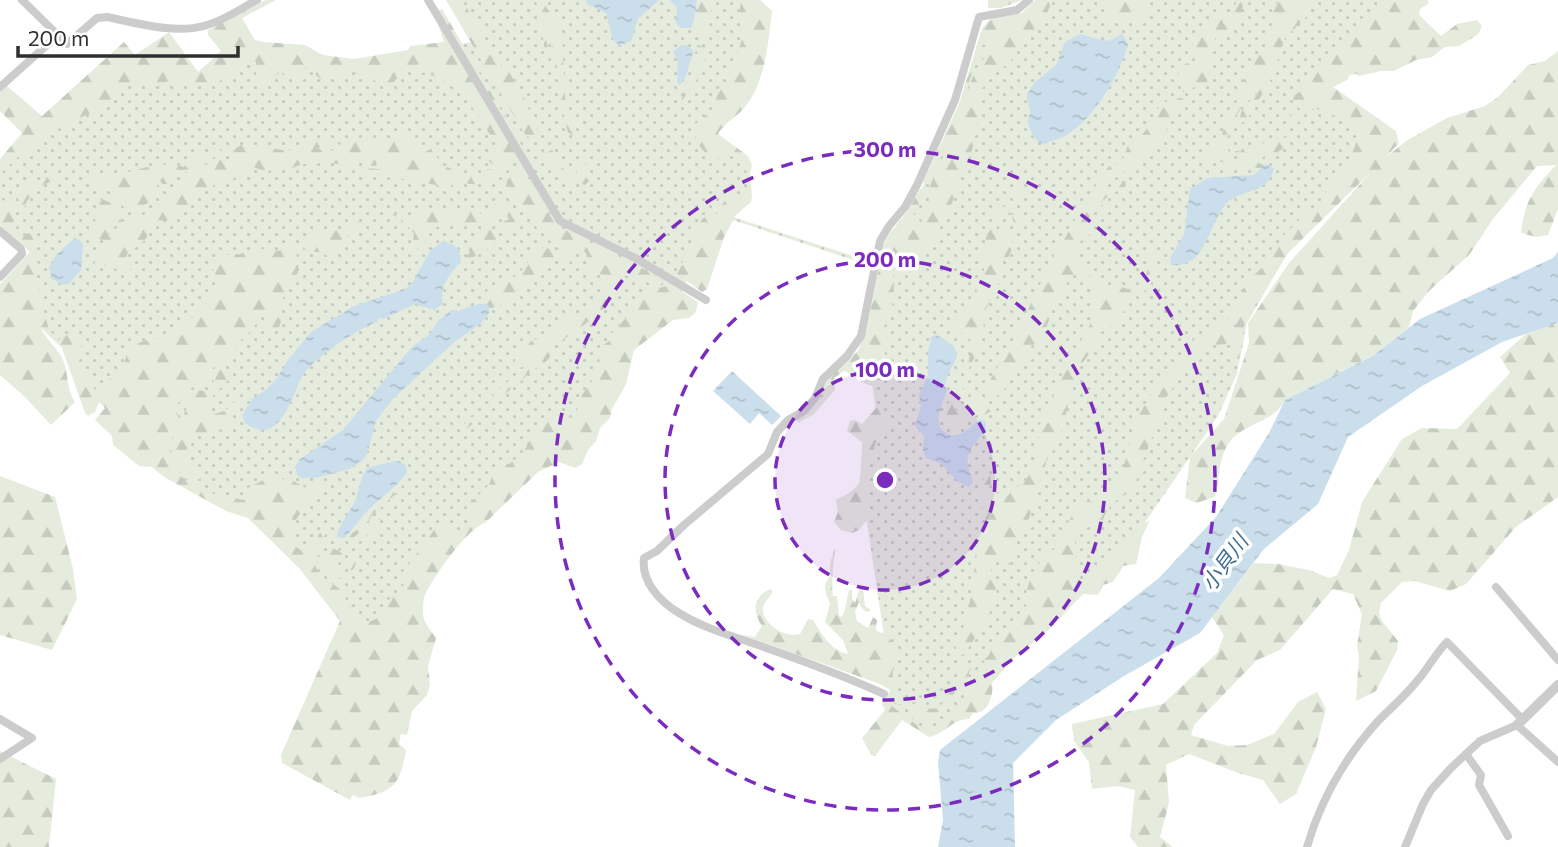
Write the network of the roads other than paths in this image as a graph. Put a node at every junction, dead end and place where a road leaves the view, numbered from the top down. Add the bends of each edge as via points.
1 (22, 0) edge
2 (257, 0) edge
3 (428, 0) edge
4 (1029, 0) edge
5 (58, 35) junction
6 (0, 87) edge
7 (0, 231) edge
8 (0, 277) edge
9 (706, 300) dead end
10 (1496, 587) dead end
11 (1558, 660) edge
12 (1558, 685) edge
13 (884, 694) dead end
14 (0, 719) edge
15 (1519, 722) junction
16 (1466, 754) junction
17 (0, 759) edge
18 (1558, 762) edge
19 (1508, 836) dead end
20 (1307, 847) edge
21 (1405, 847) edge

1 - 5 street
2 - 5 street via 204,26 169,27 107,17 97,18 67,44
3 - 9 street via 560,221 635,257
4 - 13 street via 1017,10 979,17 955,100 917,185 880,241 856,346 828,372 804,411 777,432 768,454 657,551 643,558 642,571 649,584 678,613
5 - 6 street
7 - 8 street via 22,254
10 - 11 street
12 - 15 street
14 - 17 street via 32,738
15 - 16 street via 1480,741
15 - 18 street
15 - 20 street via 1447,642 1331,784
16 - 19 street via 1481,775 1479,785
16 - 21 street via 1431,790

